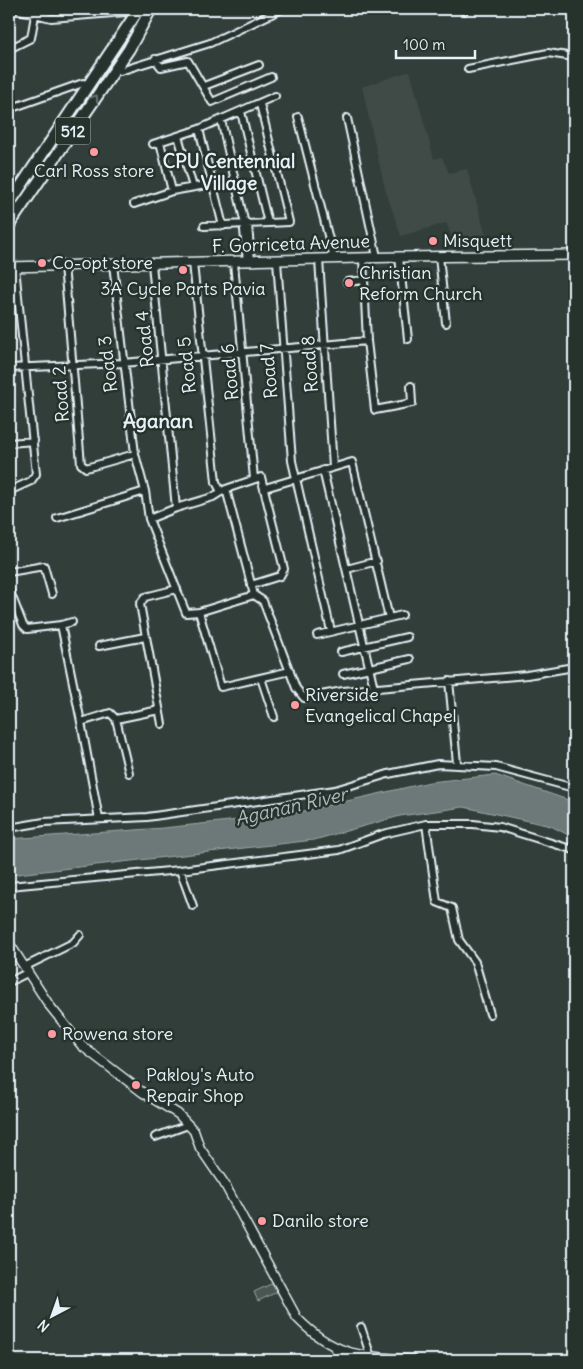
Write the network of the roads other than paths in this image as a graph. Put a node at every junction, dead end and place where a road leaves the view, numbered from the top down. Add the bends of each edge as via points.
1 (15, 9) edge
2 (282, 9) edge
3 (144, 11) edge
4 (35, 15) junction
5 (9, 49) edge
6 (574, 57) edge
7 (155, 59) junction
8 (259, 65) dead end
9 (116, 68) junction
10 (468, 69) dead end
11 (271, 77) dead end
12 (88, 85) junction
13 (204, 86) junction
14 (275, 96) dead end
15 (260, 104) junction
16 (9, 109) edge
17 (241, 112) junction
18 (298, 117) dead end
19 (347, 118) dead end
20 (221, 120) junction
21 (199, 129) junction
22 (178, 136) junction
23 (30, 172) junction
24 (40, 180) junction
25 (212, 184) junction
26 (193, 187) junction
27 (172, 191) junction
28 (9, 204) edge
29 (134, 204) dead end
30 (268, 223) junction
31 (245, 224) junction
32 (9, 225) edge
33 (204, 226) dead end
34 (223, 226) junction
35 (574, 255) edge
36 (439, 256) junction
37 (377, 257) junction
38 (399, 257) junction
39 (363, 259) junction
40 (319, 260) junction
41 (334, 260) junction
42 (249, 261) junction
43 (277, 261) junction
44 (234, 262) junction
45 (193, 263) junction
46 (112, 264) junction
47 (152, 264) junction
48 (64, 265) junction
49 (12, 267) edge
50 (364, 280) junction
51 (347, 282) dead end
52 (446, 323) dead end
53 (408, 339) dead end
54 (367, 341) junction
55 (324, 344) junction
56 (282, 348) junction
57 (243, 351) junction
58 (201, 356) junction
59 (162, 358) junction
60 (123, 363) junction
61 (74, 364) junction
62 (26, 366) junction
63 (9, 368) edge
64 (411, 386) dead end
65 (34, 441) junction
66 (9, 443) edge
67 (135, 454) junction
68 (333, 467) junction
69 (323, 470) junction
70 (296, 478) junction
71 (254, 479) junction
72 (265, 488) junction
73 (223, 490) junction
74 (10, 491) edge
75 (145, 491) junction
76 (176, 508) junction
77 (58, 518) dead end
78 (149, 519) junction
79 (377, 561) junction
80 (347, 569) junction
81 (9, 572) edge
82 (251, 585) junction
83 (9, 589) edge
84 (177, 590) junction
85 (52, 594) dead end
86 (254, 595) junction
87 (200, 612) junction
88 (402, 616) dead end
89 (389, 618) junction
90 (72, 622) dead end
91 (61, 625) junction
92 (360, 625) junction
93 (331, 631) junction
94 (316, 635) dead end
95 (145, 637) junction
96 (407, 637) dead end
97 (99, 646) dead end
98 (365, 646) junction
99 (341, 652) dead end
100 (410, 659) dead end
101 (370, 667) junction
102 (574, 667) edge
103 (290, 671) junction
104 (343, 674) dead end
105 (261, 678) junction
106 (449, 681) junction
107 (374, 688) junction
108 (159, 710) junction
109 (274, 717) dead end
110 (116, 719) junction
111 (81, 722) junction
112 (162, 724) dead end
113 (457, 764) junction
114 (129, 774) dead end
115 (574, 788) edge
116 (99, 819) junction
117 (426, 824) junction
118 (9, 828) edge
119 (574, 850) edge
120 (180, 870) junction
121 (9, 886) edge
122 (193, 906) dead end
123 (80, 936) dead end
124 (9, 943) edge
125 (25, 970) junction
126 (9, 982) edge
127 (490, 1014) dead end
128 (188, 1125) junction
129 (155, 1137) dead end
130 (361, 1327) dead end
131 (335, 1348) junction
132 (370, 1358) edge
133 (337, 1360) edge
134 (413, 1360) edge

1 - 4 street
2 - 7 street via 210,43
3 - 4 street via 51,18
3 - 9 main road, 512
3 - 12 main road, 512
4 - 5 street via 31,38
6 - 10 street via 548,53
7 - 9 street via 120,70
7 - 13 street via 161,67 188,61
8 - 13 street
24 -> 9 main road, 512
11 - 13 street via 212,102
12 - 16 street via 83,83
12 - 23 main road, 512
14 - 15 street
15 - 17 street
15 - 30 street via 290,222
17 - 20 street
17 - 30 street
18 - 41 street
19 - 37 street
20 - 21 street
20 - 31 street
21 - 22 street
21 - 25 street
22 - 26 street
22 - 27 street via 156,143
23 - 24 main road via 38,170
23 - 28 main road, 512
24 - 32 main road, 512
25 - 26 street
25 - 34 street
26 - 27 street
27 - 29 street
30 - 31 street
31 - 34 street
31 - 42 street
33 - 34 street
35 - 36 main road, F. Gorriceta Avenue
36 - 38 main road, F. Gorriceta Avenue
36 - 52 street
37 - 38 main road, F. Gorriceta Avenue
37 - 39 main road, F. Gorriceta Avenue
38 - 53 street
39 - 41 main road, F. Gorriceta Avenue
39 - 50 street
40 - 41 main road, F. Gorriceta Avenue
40 - 43 main road, F. Gorriceta Avenue
40 - 55 street, Road 8
42 - 43 main road, F. Gorriceta Avenue
42 - 44 main road, F. Gorriceta Avenue
43 - 56 street, Road 7
44 - 45 main road, F. Gorriceta Avenue
44 - 57 street, Road 6
45 - 47 main road, F. Gorriceta Avenue
45 - 58 street, Road 5
46 - 47 main road, F. Gorriceta Avenue
46 - 48 main road, F. Gorriceta Avenue
46 - 60 street, Road 3
47 - 59 street, Road 4
48 - 49 main road, F. Gorriceta Avenue
48 - 61 street, Road 2
49 - 62 street
50 - 51 street
50 - 54 street
54 - 55 street
54 - 64 street via 375,410 412,403
55 - 56 street
55 - 68 street, Road 8
56 - 57 street
56 - 70 street, Road 7
57 - 58 street
57 - 71 street, Road 6
58 - 59 street
58 - 73 street, Road 5 via 216,482
59 - 60 street
59 - 76 street, Road 4
60 - 61 street
60 - 67 street, Road 3
61 - 62 street
61 - 67 street, Road 2 via 83,467
62 - 63 street
62 - 65 street
65 - 66 street
65 - 74 street via 34,478
67 - 75 street, Road 3
68 - 69 street
68 - 79 street via 352,462
69 - 70 street
69 - 80 street
70 - 72 street
70 - 93 street, Road 7
71 - 72 street via 261,477
71 - 73 street
72 - 82 street via 284,569 280,576
73 - 76 street via 213,497
73 - 82 street, Road 5
75 - 77 street
75 - 78 street, Road 3
76 - 78 street
78 - 84 street, Road 3
79 - 80 street
79 - 89 street
80 - 92 street
81 - 85 street via 44,566
82 - 86 street, Road 5
83 - 91 street via 27,629
84 - 87 street, Road 3 via 186,613
84 - 95 street via 142,599 140,608
86 - 87 street
86 - 103 street via 267,606
87 - 105 street via 221,687
88 - 89 street
89 - 92 street
90 - 91 street
91 - 111 street
92 - 93 street
92 - 98 street
93 - 94 street
95 - 97 street
95 - 108 street
96 - 98 street
98 - 99 street
98 - 101 street
100 - 101 street
101 - 104 street
101 - 107 street
102 - 106 street via 527,675
103 - 105 street
103 - 107 street via 304,698
105 - 109 street
106 - 107 street
106 - 113 street
108 - 110 street
108 - 112 street
110 - 111 street via 110,713
110 - 114 street
111 - 116 street
113 - 115 street via 504,768
113 - 116 street via 414,768 335,790 147,817
116 - 118 street
117 - 119 street via 500,826
117 - 120 street via 383,834 339,850
117 - 127 street via 437,902 452,908 459,940 475,962
120 - 121 street
120 - 122 street
123 - 125 street
124 - 125 street
125 - 126 street
125 - 128 street via 82,1046 142,1092 178,1114
128 - 129 street
128 - 131 street via 224,1183 297,1318
130 - 132 street
131 - 132 street
131 - 133 street
132 - 134 street

